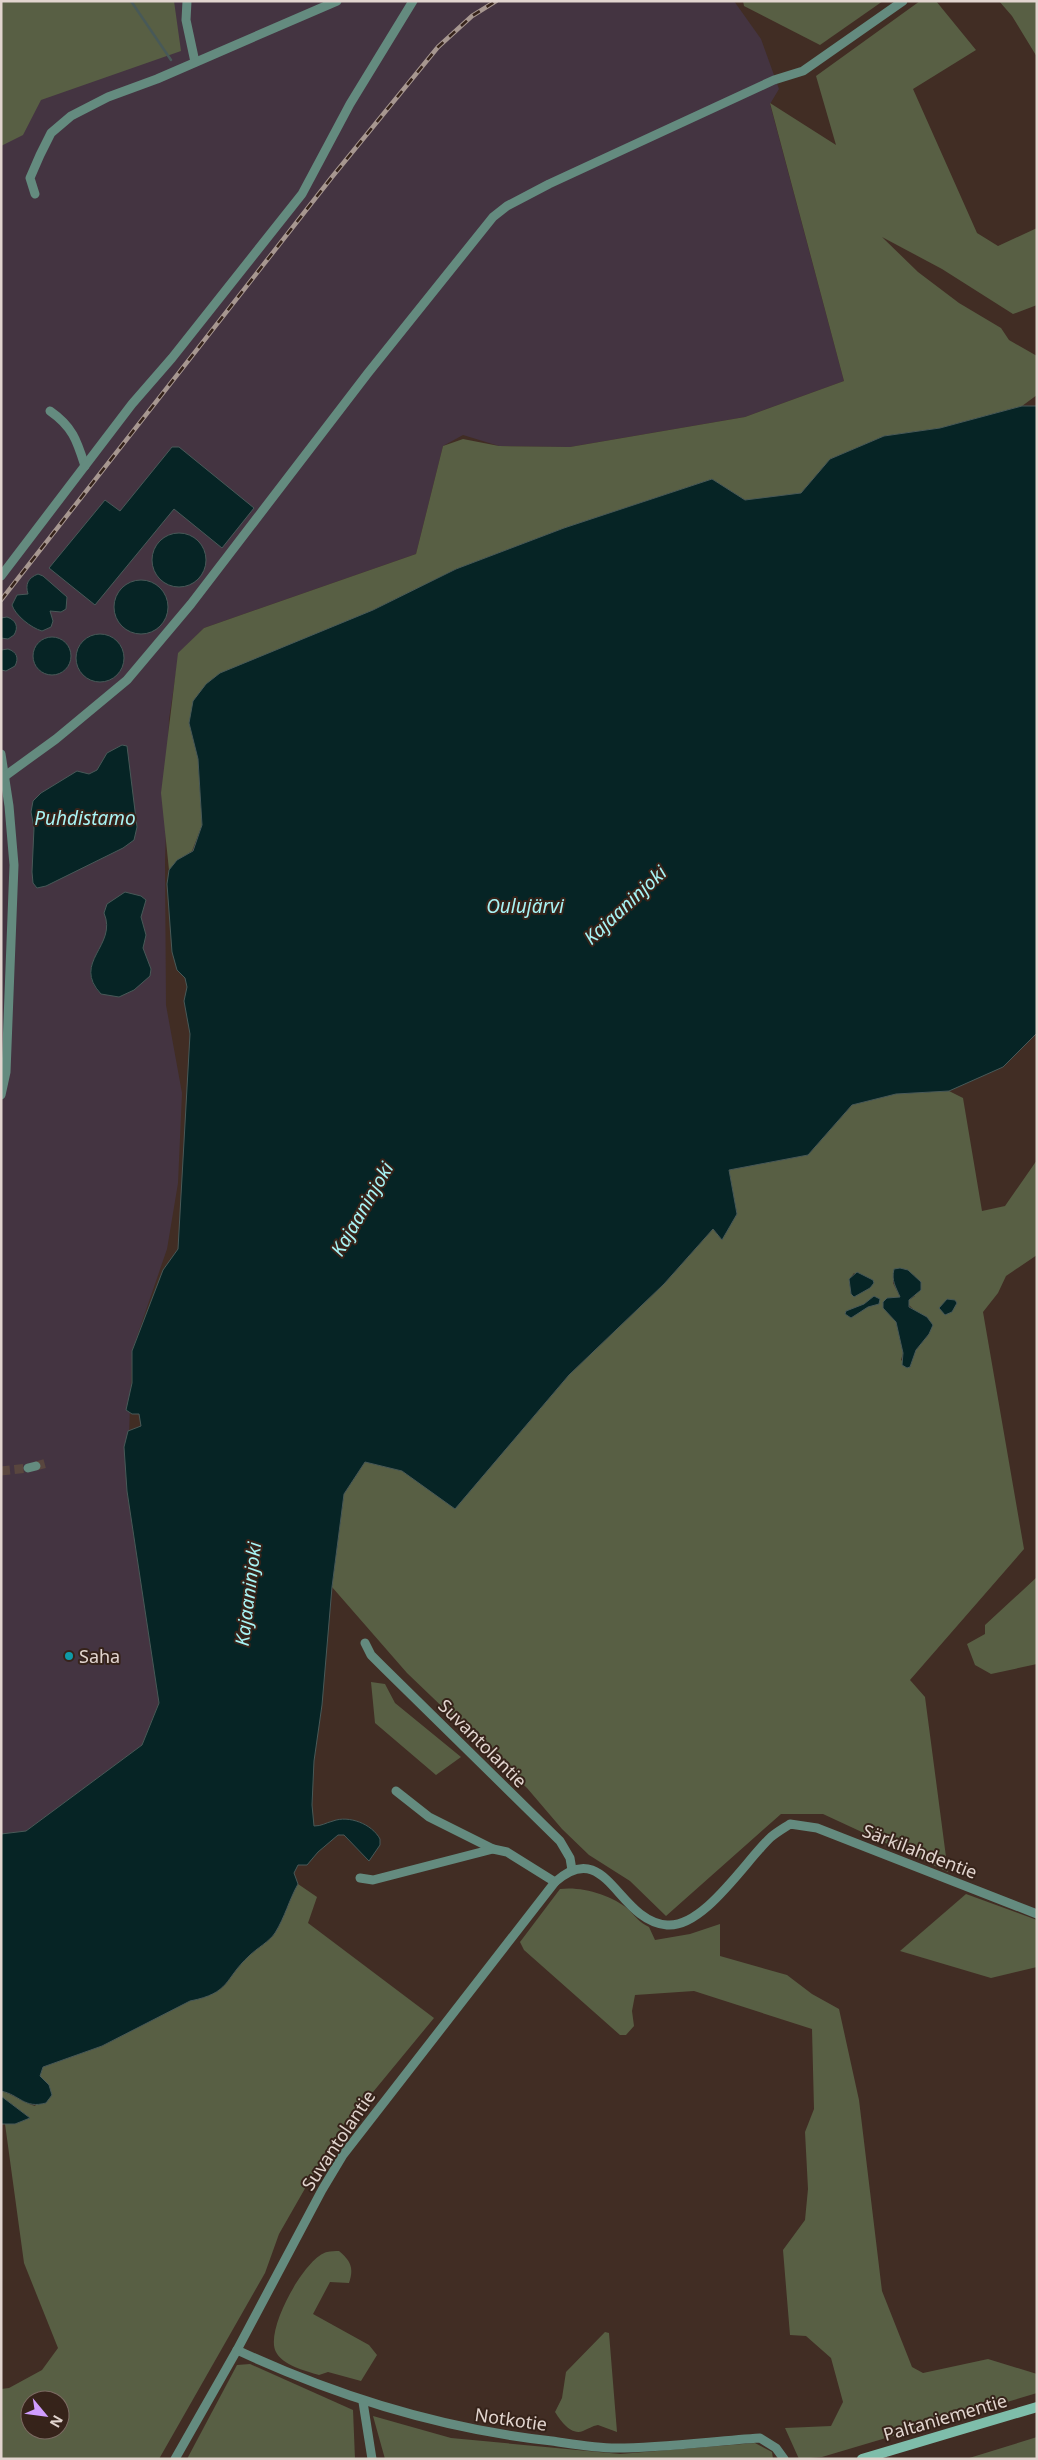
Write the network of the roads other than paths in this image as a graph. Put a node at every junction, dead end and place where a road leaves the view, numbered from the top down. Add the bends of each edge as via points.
1 (187, 1) edge
2 (338, 1) edge
3 (413, 1) edge
4 (903, 1) edge
5 (195, 62) junction
6 (35, 194) dead end
7 (50, 411) dead end
8 (86, 466) junction
9 (1, 576) edge
10 (1, 754) edge
11 (3, 778) edge
12 (1, 1095) edge
13 (365, 1643) dead end
14 (396, 1791) dead end
15 (493, 1849) junction
16 (572, 1870) junction
17 (360, 1878) dead end
18 (555, 1882) junction
19 (1037, 1914) edge
20 (237, 2350) junction
21 (363, 2402) junction
22 (1037, 2407) edge
23 (176, 2459) edge
24 (372, 2459) edge
25 (784, 2459) edge
26 (862, 2459) edge

1 - 5 street via 186,20
2 - 5 street
3 - 8 street via 350,104 302,194 132,404
4 - 11 street via 803,71 774,80 549,184 493,217 191,604 127,680
5 - 6 street via 108,97 71,116 51,133 40,155 30,178
7 - 8 street via 72,430
8 - 9 street
10 - 11 street
11 - 12 street via 14,866 6,1072
13 - 16 street, Suvantolantie via 371,1655 560,1841 570,1858
14 - 15 street via 429,1817
15 - 17 street via 373,1880
15 - 18 street via 507,1852
16 - 18 street, Suvantolantie
16 - 19 street, Särkilahdentie via 582,1867 597,1870 636,1912 650,1922 680,1925 710,1903 772,1836 790,1824 817,1828
18 - 20 street, Suvantolantie via 344,2155
20 - 21 street, Notkotie via 291,2376
20 - 23 street, Suvantolantie
21 - 24 street
21 - 25 street, Notkotie via 459,2428 615,2448 760,2438 776,2448
22 - 26 street, Paltaniementie

